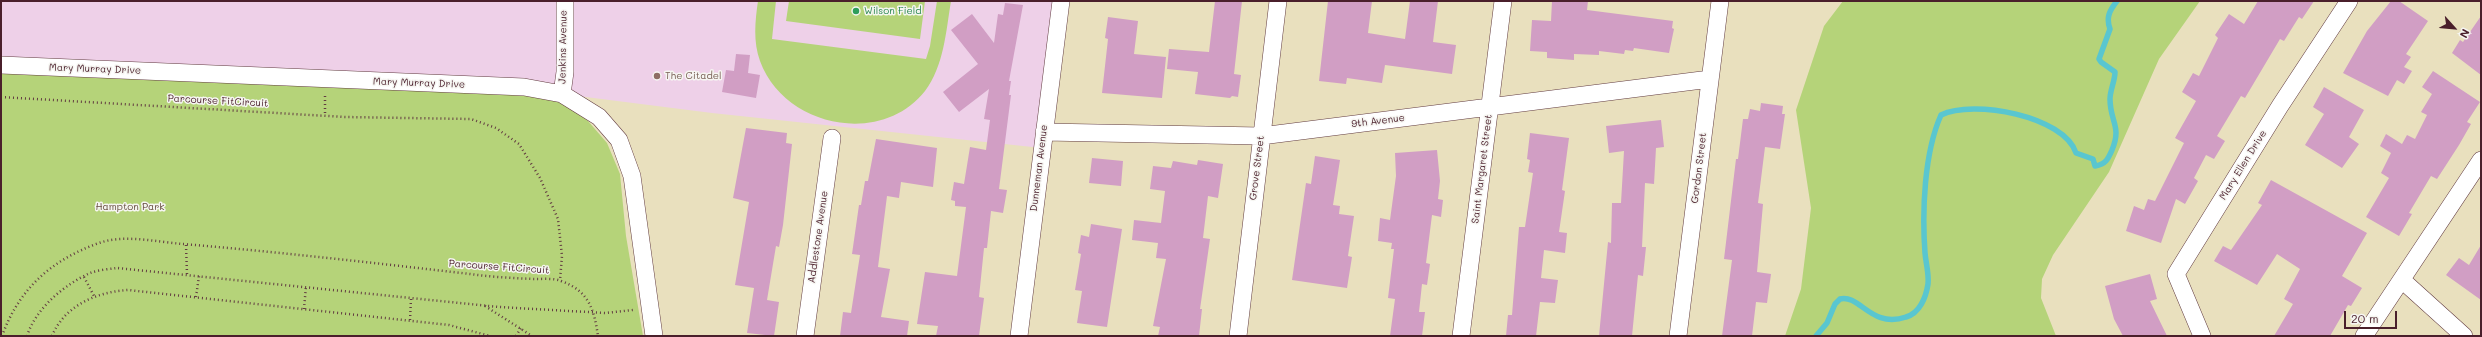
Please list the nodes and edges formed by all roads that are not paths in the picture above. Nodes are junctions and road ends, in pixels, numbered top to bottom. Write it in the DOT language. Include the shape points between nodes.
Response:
graph roads {
  1 [pos="565,1"];
  2 [pos="1061,1"];
  3 [pos="1278,1"];
  4 [pos="1503,1"];
  5 [pos="1720,1"];
  6 [pos="2349,1"];
  7 [pos="1,65"];
  8 [pos="1710,79"];
  9 [pos="562,94"];
  10 [pos="1490,106"];
  11 [pos="1044,132"];
  12 [pos="1261,136"];
  13 [pos="832,138"];
  14 [pos="2481,160"];
  15 [pos="2402,280"];
  16 [pos="654,336"];
  17 [pos="805,336"];
  18 [pos="1019,336"];
  19 [pos="1238,336"];
  20 [pos="1461,336"];
  21 [pos="1678,336"];
  22 [pos="2202,336"];
  23 [pos="2364,336"];
  24 [pos="2464,336"];
  1 -- 9 [label="street, Jenkins Avenue" via="565,72"];
  2 -- 11 [label="street, Dunneman Avenue"];
  3 -- 12 [label="street, Grove Street"];
  4 -- 10 [label="street, Saint Margaret Street"];
  5 -- 8 [label="street, Gordon Street"];
  6 -- 22 [label="street, Mary Ellen Drive" via="2280,106 2176,274"];
  7 -- 9 [label="street, Mary Murray Drive" via="524,87"];
  8 -- 10 [label="street, 9th Avenue"];
  8 -- 21 [label="street, Gordon Street"];
  9 -- 16 [label="street, Mary Murray Drive" via="599,117 619,140 632,176"];
  10 -- 12 [label="street, 9th Avenue"];
  10 -- 20 [label="street, Saint Margaret Street"];
  11 -- 12 [label="street, 9th Avenue"];
  11 -- 18 [label="street, Dunneman Avenue"];
  12 -- 19 [label="street, Grove Street"];
  13 -- 17 [label="street, Addlestone Avenue"];
  14 -- 15 [label="street"];
  15 -- 23 [label="street"];
  15 -- 24 [label="street"];
}
